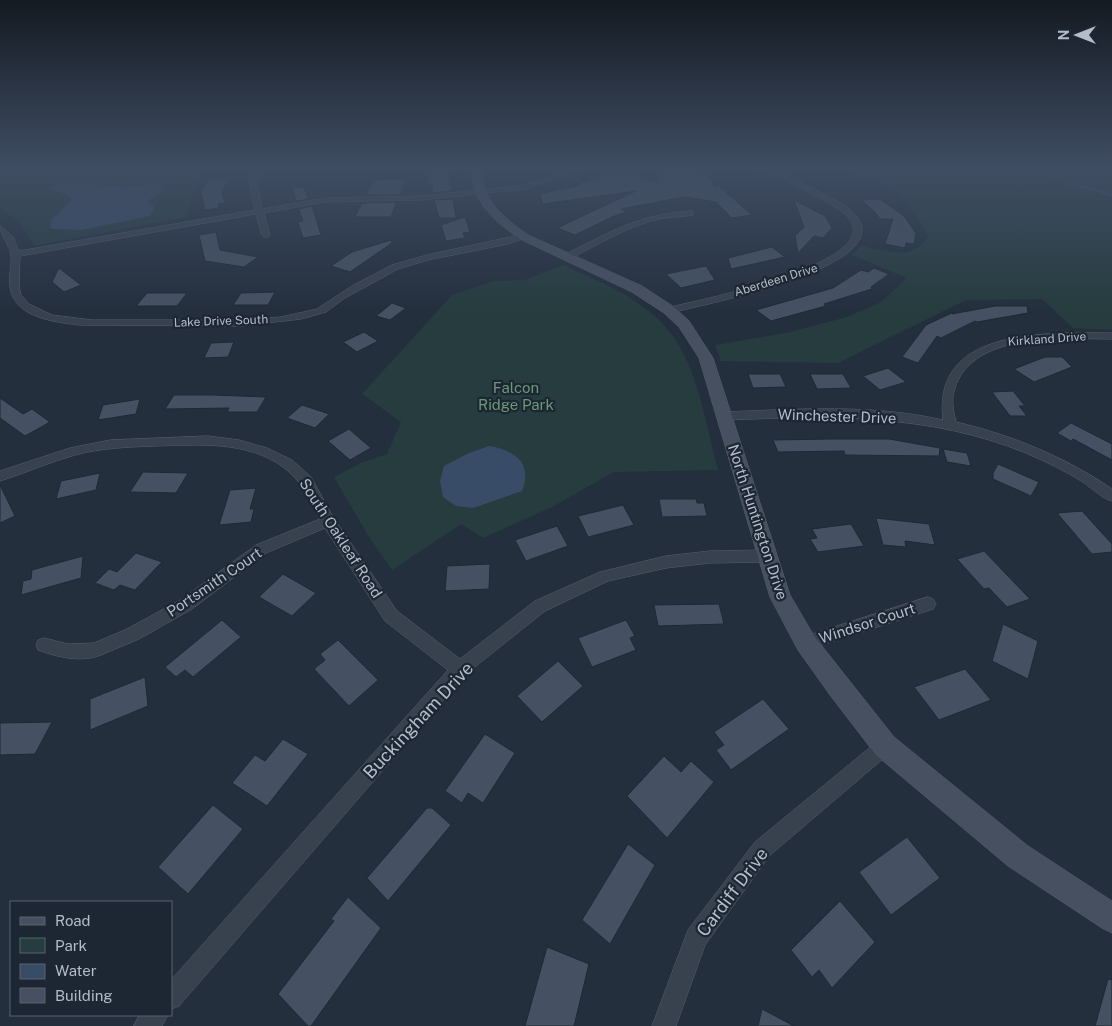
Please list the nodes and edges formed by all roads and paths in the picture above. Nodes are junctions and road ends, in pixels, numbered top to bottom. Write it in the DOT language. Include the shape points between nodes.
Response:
graph roads {
  1 [pos="247,214"];
  2 [pos="259,214"];
  3 [pos="496,214"];
  4 [pos="682,214"];
  5 [pos="849,214"];
  6 [pos="0,227"];
  7 [pos="266,235"];
  8 [pos="524,237"];
  9 [pos="16,254"];
  10 [pos="567,257"];
  11 [pos="5,284"];
  12 [pos="669,310"];
  13 [pos="1112,336"];
  14 [pos="725,416"];
  15 [pos="950,424"];
  16 [pos="0,476"];
  17 [pos="1112,496"];
  18 [pos="328,521"];
  19 [pos="766,556"];
  20 [pos="928,604"];
  21 [pos="806,643"];
  22 [pos="44,644"];
  23 [pos="460,669"];
  24 [pos="885,746"];
  25 [pos="1112,918"];
  26 [pos="172,997"];
  27 [pos="155,1016"];
  28 [pos="146,1026"];
  29 [pos="664,1026"];
  1 -- 9 [label="street"];
  2 -- 7 [label="street"];
  3 -- 8 [label="street, North Huntington Drive"];
  4 -- 10 [label="street" via="622,228"];
  5 -- 12 [label="street, Aberdeen Drive" via="858,232 842,255 810,271"];
  6 -- 9 [label="street" via="9,236"];
  8 -- 10 [label="street, North Huntington Drive"];
  8 -- 11 [label="street, Lake Drive South" via="494,246 421,259 381,274 321,310 250,323 110,323 54,318 22,304"];
  9 -- 11 [label="street, Lake Drive South"];
  10 -- 12 [label="street, North Huntington Drive" via="637,289"];
  12 -- 14 [label="street, North Huntington Drive" via="684,324 706,358"];
  13 -- 15 [label="street, Kirkland Drive" via="1022,339 1003,342 978,353 958,369 953,378 948,394"];
  14 -- 15 [label="street, Winchester Drive" via="879,415"];
  14 -- 19 [label="street, North Huntington Drive"];
  15 -- 17 [label="street, Winchester Drive" via="1035,452 1083,476"];
  16 -- 18 [label="street, South Oakleaf Road" via="74,451 110,444 208,440 239,444 287,463 306,480"];
  18 -- 22 [label="street, Portsmith Court" via="261,549 187,604 133,634 95,650 68,651"];
  18 -- 23 [label="street, South Oakleaf Road" via="392,616"];
  19 -- 21 [label="street, North Huntington Drive" via="780,597"];
  19 -- 23 [label="street, Buckingham Drive" via="666,562 604,576 540,606"];
  20 -- 21 [label="street, Windsor Court"];
  21 -- 24 [label="street, North Huntington Drive"];
  23 -- 26 [label="street, Buckingham Drive"];
  24 -- 25 [label="street, North Huntington Drive" via="1018,856"];
  24 -- 29 [label="street, Cardiff Drive" via="762,849 696,938"];
  27 -- 28 [label="street"];
}
